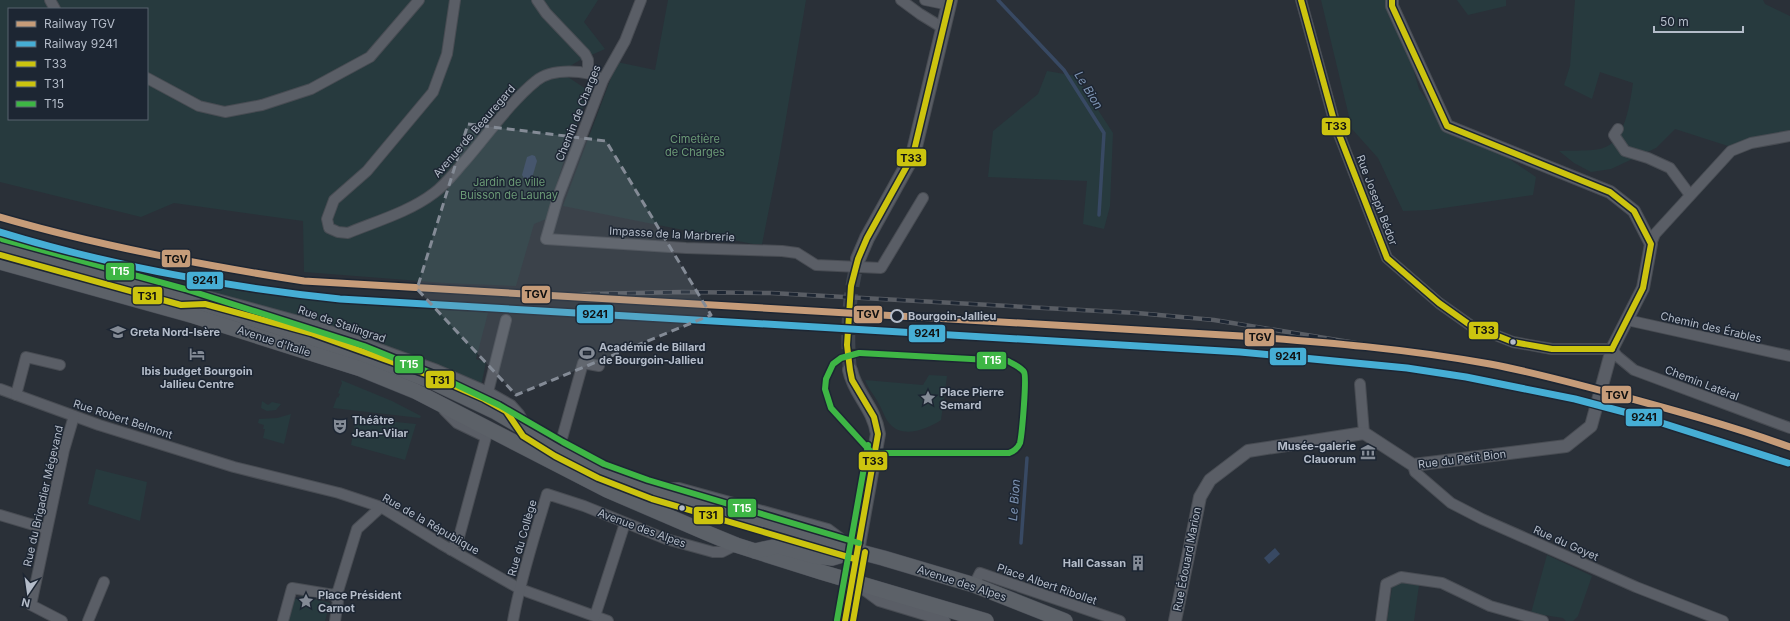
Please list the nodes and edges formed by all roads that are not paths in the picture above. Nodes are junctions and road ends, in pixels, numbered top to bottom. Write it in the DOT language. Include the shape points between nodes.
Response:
graph roads {
  1 [pos="420,0"];
  2 [pos="455,0"];
  3 [pos="537,0"];
  4 [pos="641,0"];
  5 [pos="901,0"];
  6 [pos="925,0"];
  7 [pos="1301,0"];
  8 [pos="1392,0"];
  9 [pos="949,3"];
  10 [pos="943,28"];
  11 [pos="588,73"];
  12 [pos="148,79"];
  13 [pos="603,80"];
  14 [pos="1618,129"];
  15 [pos="1790,136"];
  16 [pos="1690,195"];
  17 [pos="924,198"];
  18 [pos="546,239"];
  19 [pos="1651,244"];
  20 [pos="0,247"];
  21 [pos="858,259"];
  22 [pos="0,262"];
  23 [pos="183,298"];
  24 [pos="506,320"];
  25 [pos="1627,320"];
  26 [pos="1612,349"];
  27 [pos="1790,356"];
  28 [pos="60,365"];
  29 [pos="599,366"];
  30 [pos="850,370"];
  31 [pos="433,382"];
  32 [pos="1360,384"];
  33 [pos="2,390"];
  34 [pos="488,392"];
  35 [pos="16,395"];
  36 [pos="433,401"];
  37 [pos="74,416"];
  38 [pos="1790,428"];
  39 [pos="528,430"];
  40 [pos="1364,433"];
  41 [pos="559,450"];
  42 [pos="1413,465"];
  43 [pos="234,467"];
  44 [pos="547,494"];
  45 [pos="381,507"];
  46 [pos="0,515"];
  47 [pos="625,523"];
  48 [pos="47,529"];
  49 [pos="736,545"];
  50 [pos="451,550"];
  51 [pos="754,551"];
  52 [pos="857,551"];
  53 [pos="852,581"];
  54 [pos="104,582"];
  55 [pos="974,585"];
  56 [pos="520,589"];
  57 [pos="334,595"];
  58 [pos="595,616"];
  59 [pos="1708,618"];
  60 [pos="62,621"];
  61 [pos="88,621"];
  62 [pos="283,621"];
  63 [pos="335,621"];
  64 [pos="513,621"];
  65 [pos="608,621"];
  66 [pos="846,621"];
  67 [pos="944,621"];
  68 [pos="986,621"];
  69 [pos="1065,621"];
  70 [pos="1120,621"];
  71 [pos="1175,621"];
  72 [pos="1381,621"];
  73 [pos="1543,621"];
  74 [pos="1723,621"];
  1 -- 12 [label="street" via="370,57 311,89 262,105 225,112 199,106"];
  2 -- 11 [label="street, Avenue de Beauregard" via="447,54 433,92 367,171 334,200 327,219 329,228 348,233 411,208 434,193 449,179 537,79 554,73"];
  3 -- 11 [label="street" via="585,54 588,60"];
  4 -- 13 [label="street, Chemin de Charges" via="625,41"];
  5 -- 10 [label="street"];
  6 -- 9 [label="street"];
  7 -- 26 [label="street, Rue Joseph Bédor" via="1335,124 1387,258 1439,303 1470,325 1513,342 1552,349"];
  8 -- 19 [label="street" via="1392,6 1448,126 1610,192 1634,211"];
  9 -- 10 [label="main road"];
  10 -- 21 [label="main road" via="913,155"];
  11 -- 13 [label="street, Avenue de Beauregard"];
  13 -- 18 [label="street, Chemin de Charges" via="558,197"];
  14 -- 16 [label="street" via="1614,135 1625,151 1670,168"];
  15 -- 16 [label="street" via="1751,143 1731,151"];
  16 -- 19 [label="street" via="1655,234"];
  17 -- 18 [label="street, Impasse de la Marbrerie" via="881,268 816,265 797,253"];
  19 -- 25 [label="street, Rue du Petit Bion" via="1644,288"];
  20 -- 23 [label="main road, Avenue d'Italie"];
  22 -- 36 [label="main road, Avenue d'Italie" via="190,315 347,364"];
  23 -- 31 [label="main road, Avenue d'Italie" via="362,354"];
  23 -- 34 [label="street, Rue de Stalingrad" via="206,296 313,325 437,370"];
  24 -- 34 [label="street"];
  25 -- 26 [label="street, Rue du Petit Bion"];
  25 -- 27 [label="street, Chemin des Érables"];
  26 -- 38 [label="street, Chemin Latéral" via="1634,370"];
  26 -- 42 [label="street, Rue du Petit Bion" via="1591,426 1566,446"];
  28 -- 35 [label="street" via="26,357"];
  29 -- 41 [label="street" via="583,363"];
  30 -- 52 [label="main road" via="852,380 874,417 878,434"];
  31 -- 39 [label="main road, Avenue des Alpes"];
  32 -- 40 [label="street"];
  33 -- 35 [label="street, Rue Robert Belmont"];
  34 -- 39 [label="street, Rue de Stalingrad" via="511,406"];
  35 -- 37 [label="street, Rue Robert Belmont"];
  36 -- 49 [label="main road, Avenue des Alpes" via="607,490"];
  36 -- 50 [label="street" via="457,423 486,437 459,537"];
  37 -- 43 [label="street, Rue Robert Belmont"];
  37 -- 48 [label="street, Rue du Brigadier Mégevand"];
  39 -- 41 [label="main road, Avenue des Alpes"];
  40 -- 42 [label="street, Rue du Petit Bion"];
  40 -- 71 [label="street, Rue Édouard Marion" via="1248,451 1210,480 1200,497"];
  41 -- 52 [label="main road, Avenue des Alpes" via="601,471 654,491"];
  42 -- 59 [label="street, Rue du Goyet" via="1415,472 1451,503"];
  43 -- 45 [label="street, Rue de la République" via="340,493"];
  44 -- 47 [label="street, Avenue des Alpes"];
  44 -- 56 [label="street, Rue du Collège"];
  45 -- 50 [label="street, Rue de la République"];
  45 -- 57 [label="street" via="357,529 338,590"];
  46 -- 48 [label="street"];
  47 -- 49 [label="street, Avenue des Alpes" via="666,539 713,552 722,552"];
  47 -- 58 [label="street"];
  48 -- 60 [label="street, Rue du Brigadier Mégevand" via="30,605"];
  49 -- 51 [label="main road, Avenue des Alpes"];
  50 -- 56 [label="street, Rue de la République"];
  51 -- 52 [label="main road" via="778,546 832,558"];
  51 -- 53 [label="main road, Avenue des Alpes"];
  52 -- 53 [label="main road"];
  52 -- 55 [label="main road, Avenue des Alpes"];
  53 -- 66 [label="main road"];
  53 -- 67 [label="street, Avenue des Alpes" via="879,601"];
  53 -- 68 [label="main road, Avenue des Alpes"];
  54 -- 61 [label="street"];
  55 -- 69 [label="main road, Avenue des Alpes"];
  55 -- 70 [label="street, Place Albert Ribollet" via="980,573"];
  56 -- 58 [label="street, Rue de la République"];
  56 -- 64 [label="street, Rue du Collège"];
  57 -- 62 [label="street" via="292,588"];
  57 -- 63 [label="street" via="338,601"];
  58 -- 65 [label="street, Rue de la République"];
  59 -- 74 [label="street, Rue du Goyet"];
  72 -- 73 [label="street" via="1386,584 1401,577 1442,583 1490,606"];
}
